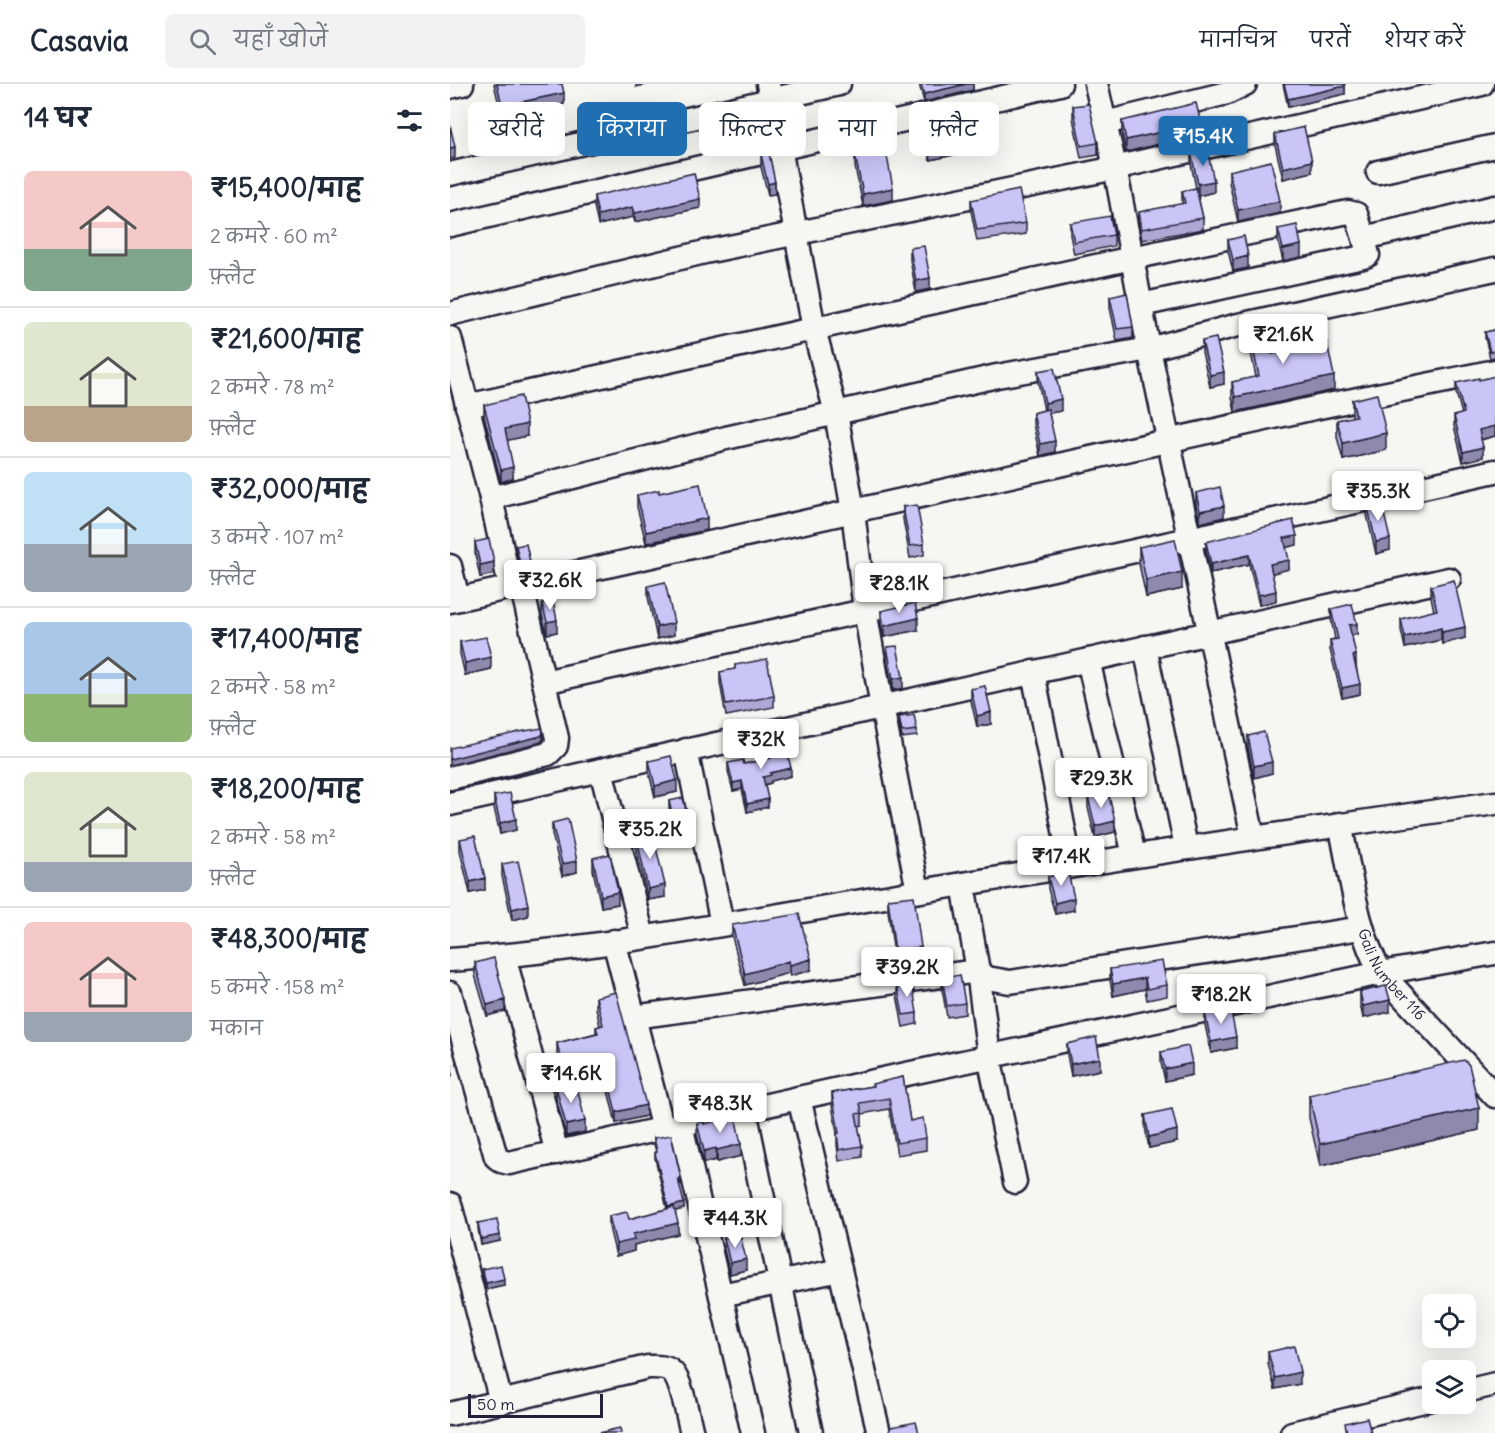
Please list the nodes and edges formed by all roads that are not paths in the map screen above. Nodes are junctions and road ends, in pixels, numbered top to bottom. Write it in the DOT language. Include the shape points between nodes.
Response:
graph roads {
  1 [pos="462,84"];
  2 [pos="839,84"];
  3 [pos="1060,84"];
  4 [pos="1096,84"];
  5 [pos="1245,84"];
  6 [pos="1482,84"];
  7 [pos="450,87"];
  8 [pos="770,92"];
  9 [pos="1105,123"];
  10 [pos="806,142"];
  11 [pos="1495,146"];
  12 [pos="747,156"];
  13 [pos="782,156"];
  14 [pos="1115,167"];
  15 [pos="1378,172"];
  16 [pos="450,174"];
  17 [pos="1495,207"];
  18 [pos="450,225"];
  19 [pos="795,234"];
  20 [pos="1364,238"];
  21 [pos="1132,258"];
  22 [pos="1495,269"];
  23 [pos="1141,305"];
  24 [pos="450,314"];
  25 [pos="814,329"];
  26 [pos="450,339"];
  27 [pos="1149,349"];
  28 [pos="1495,371"];
  29 [pos="460,393"];
  30 [pos="836,413"];
  31 [pos="1170,441"];
  32 [pos="1495,471"];
  33 [pos="491,498"];
  34 [pos="853,511"];
  35 [pos="1190,538"];
  36 [pos="450,566"];
  37 [pos="1449,579"];
  38 [pos="516,585"];
  39 [pos="454,600"];
  40 [pos="865,610"];
  41 [pos="1210,632"];
  42 [pos="1145,647"];
  43 [pos="1088,660"];
  44 [pos="1033,672"];
  45 [pos="544,682"];
  46 [pos="882,707"];
  47 [pos="686,750"];
  48 [pos="601,770"];
  49 [pos="450,778"];
  50 [pos="1495,803"];
  51 [pos="450,804"];
  52 [pos="1340,824"];
  53 [pos="1253,837"];
  54 [pos="1186,848"];
  55 [pos="1134,855"];
  56 [pos="1071,866"];
  57 [pos="963,884"];
  58 [pos="918,891"];
  59 [pos="722,924"];
  60 [pos="1362,928"];
  61 [pos="643,937"];
  62 [pos="614,942"];
  63 [pos="1495,953"];
  64 [pos="504,956"];
  65 [pos="450,960"];
  66 [pos="978,971"];
  67 [pos="1381,973"];
  68 [pos="450,993"];
  69 [pos="633,1017"];
  70 [pos="989,1056"];
  71 [pos="1495,1096"];
  72 [pos="799,1098"];
  73 [pos="745,1110"];
  74 [pos="672,1127"];
  75 [pos="557,1153"];
  76 [pos="1015,1182"];
  77 [pos="450,1204"];
  78 [pos="840,1270"];
  79 [pos="780,1283"];
  80 [pos="721,1295"];
  81 [pos="1495,1384"];
  82 [pos="1476,1389"];
  83 [pos="501,1402"];
  84 [pos="1422,1403"];
  85 [pos="450,1414"];
  86 [pos="1375,1423"];
  87 [pos="1321,1430"];
  88 [pos="692,1433"];
  89 [pos="753,1433"];
  90 [pos="811,1433"];
  91 [pos="879,1433"];
  92 [pos="1292,1433"];
  1 -- 7 [label="street"];
  2 -- 8 [label="street"];
  3 -- 10 [label="street"];
  4 -- 9 [label="street"];
  5 -- 9 [label="street" via="1227,93"];
  6 -- 14 [label="street"];
  8 -- 16 [label="street"];
  9 -- 14 [label="street"];
  11 -- 15 [label="street"];
  12 -- 18 [label="street"];
  13 -- 19 [label="street"];
  14 -- 19 [label="street"];
  14 -- 21 [label="street"];
  17 -- 20 [label="street"];
  19 -- 24 [label="street"];
  19 -- 25 [label="street"];
  20 -- 21 [label="street" via="1356,214 1348,212"];
  20 -- 23 [label="street" via="1368,255 1363,258"];
  21 -- 23 [label="street"];
  21 -- 25 [label="street"];
  22 -- 27 [label="street" via="1234,326"];
  23 -- 27 [label="street"];
  25 -- 29 [label="street"];
  25 -- 30 [label="street"];
  26 -- 29 [label="street"];
  27 -- 30 [label="street" via="997,376"];
  27 -- 31 [label="street"];
  28 -- 31 [label="street"];
  29 -- 33 [label="street"];
  30 -- 33 [label="street"];
  30 -- 34 [label="street"];
  31 -- 34 [label="street"];
  31 -- 35 [label="street"];
  32 -- 35 [label="street"];
  33 -- 38 [label="street"];
  34 -- 38 [label="street"];
  34 -- 40 [label="street"];
  35 -- 40 [label="street"];
  35 -- 41 [label="street"];
  36 -- 39 [label="street"];
  37 -- 41 [label="street"];
  38 -- 39 [label="street"];
  38 -- 45 [label="street"];
  40 -- 45 [label="street"];
  40 -- 46 [label="street"];
  41 -- 42 [label="street"];
  41 -- 53 [label="street"];
  42 -- 43 [label="street"];
  42 -- 54 [label="street"];
  43 -- 44 [label="street"];
  43 -- 55 [label="street"];
  44 -- 46 [label="street"];
  44 -- 56 [label="street"];
  45 -- 49 [label="street" via="557,738 553,751"];
  46 -- 47 [label="street"];
  46 -- 58 [label="street"];
  47 -- 48 [label="street"];
  47 -- 59 [label="street"];
  48 -- 51 [label="street"];
  48 -- 61 [label="street"];
  50 -- 52 [label="street"];
  52 -- 53 [label="street"];
  52 -- 60 [label="street, Gali Number 116"];
  53 -- 54 [label="street"];
  54 -- 55 [label="street"];
  55 -- 56 [label="street"];
  56 -- 57 [label="street"];
  57 -- 58 [label="street"];
  57 -- 66 [label="street"];
  58 -- 59 [label="street"];
  59 -- 61 [label="street"];
  60 -- 66 [label="street" via="1010,982 987,978"];
  60 -- 67 [label="street, Gali Number 116"];
  61 -- 62 [label="street"];
  62 -- 64 [label="street"];
  62 -- 69 [label="street"];
  63 -- 67 [label="street"];
  64 -- 65 [label="street"];
  64 -- 75 [label="street"];
  66 -- 69 [label="street"];
  66 -- 70 [label="street"];
  67 -- 70 [label="street"];
  67 -- 71 [label="street, Gali Number 116"];
  68 -- 75 [label="street" via="496,1157 508,1163"];
  69 -- 74 [label="street"];
  70 -- 72 [label="street"];
  70 -- 76 [label="street"];
  72 -- 73 [label="street"];
  72 -- 78 [label="street"];
  73 -- 74 [label="street"];
  73 -- 79 [label="street"];
  74 -- 75 [label="street"];
  74 -- 80 [label="street"];
  77 -- 83 [label="street"];
  78 -- 79 [label="street"];
  78 -- 91 [label="street"];
  79 -- 80 [label="street"];
  79 -- 90 [label="street"];
  80 -- 89 [label="street"];
  81 -- 82 [label="street"];
  83 -- 85 [label="street"];
  83 -- 88 [label="street" via="648,1367 663,1367 678,1382"];
  84 -- 86 [label="street"];
  86 -- 87 [label="street"];
  87 -- 92 [label="street"];
}
